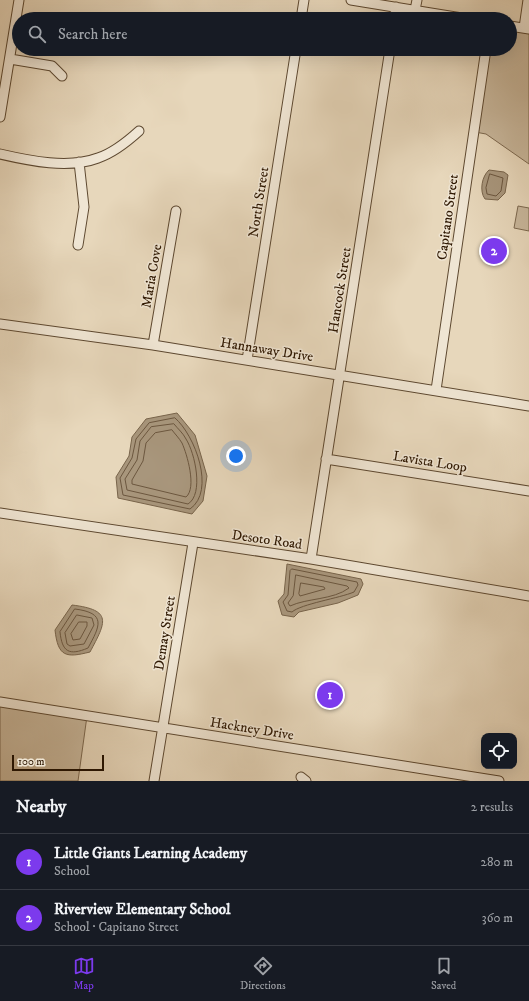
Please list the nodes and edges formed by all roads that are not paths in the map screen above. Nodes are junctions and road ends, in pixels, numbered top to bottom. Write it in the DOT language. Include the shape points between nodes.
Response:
graph roads {
  1 [pos="19,0"];
  2 [pos="304,0"];
  3 [pos="351,0"];
  4 [pos="417,0"];
  5 [pos="528,0"];
  6 [pos="396,7"];
  7 [pos="415,10"];
  8 [pos="17,12"];
  9 [pos="302,12"];
  10 [pos="395,12"];
  11 [pos="427,12"];
  12 [pos="517,27"];
  13 [pos="527,29"];
  14 [pos="12,46"];
  15 [pos="295,56"];
  16 [pos="389,56"];
  17 [pos="485,56"];
  18 [pos="10,59"];
  19 [pos="62,76"];
  20 [pos="0,117"];
  21 [pos="139,130"];
  22 [pos="0,154"];
  23 [pos="79,162"];
  24 [pos="176,210"];
  25 [pos="78,245"];
  26 [pos="0,324"];
  27 [pos="153,345"];
  28 [pos="247,360"];
  29 [pos="340,375"];
  30 [pos="436,390"];
  31 [pos="529,406"];
  32 [pos="326,459"];
  33 [pos="529,491"];
  34 [pos="0,513"];
  35 [pos="193,543"];
  36 [pos="311,559"];
  37 [pos="529,596"];
  38 [pos="0,702"];
  39 [pos="163,728"];
  40 [pos="154,781"];
  41 [pos="499,781"];
  1 -- 8 [label="street"];
  2 -- 9 [label="street"];
  3 -- 6 [label="street"];
  4 -- 7 [label="street"];
  5 -- 13 [label="street"];
  6 -- 7 [label="street"];
  6 -- 10 [label="street"];
  7 -- 11 [label="street"];
  12 -- 13 [label="street"];
  14 -- 18 [label="street"];
  15 -- 28 [label="street, North Street"];
  16 -- 29 [label="street, Hancock Street"];
  17 -- 30 [label="street, Capitano Street"];
  18 -- 19 [label="street" via="52,66"];
  18 -- 20 [label="street"];
  21 -- 23 [label="street" via="127,142 99,158"];
  22 -- 23 [label="street" via="54,162"];
  23 -- 25 [label="street" via="84,207"];
  24 -- 27 [label="street, Maria Cove"];
  26 -- 27 [label="street, Hannaway Drive"];
  27 -- 28 [label="street, Hannaway Drive"];
  28 -- 29 [label="street, Hannaway Drive"];
  29 -- 30 [label="street, Hannaway Drive"];
  29 -- 32 [label="street, Hancock Street"];
  30 -- 31 [label="street, Hannaway Drive"];
  32 -- 33 [label="street, Lavista Loop"];
  32 -- 36 [label="street, Hancock Street"];
  34 -- 35 [label="street, Desoto Road"];
  35 -- 36 [label="street, Desoto Road"];
  35 -- 39 [label="street, Demay Street"];
  36 -- 37 [label="street, Desoto Road"];
  38 -- 39 [label="street, Hackney Drive"];
  39 -- 40 [label="street, Demay Street"];
  39 -- 41 [label="street, Hackney Drive"];
}
